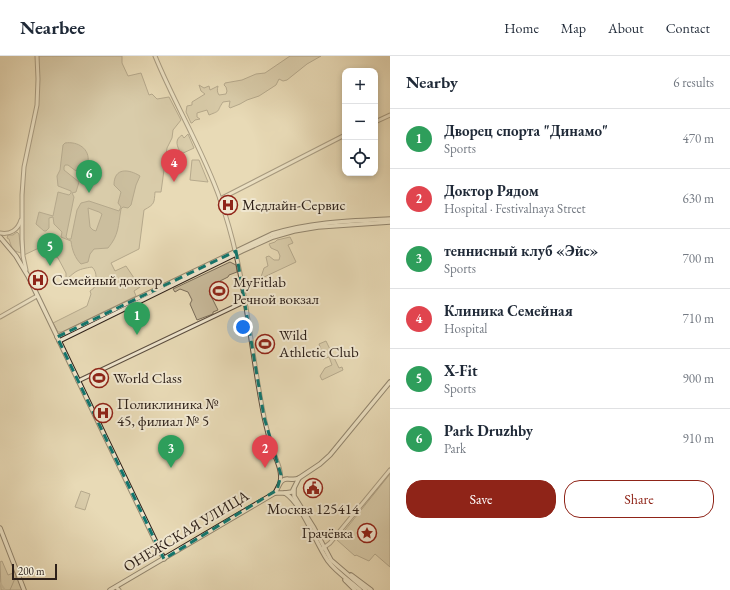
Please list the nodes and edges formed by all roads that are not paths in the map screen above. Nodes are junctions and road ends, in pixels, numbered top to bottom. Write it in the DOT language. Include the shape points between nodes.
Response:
graph roads {
  1 [pos="37,56"];
  2 [pos="155,56"];
  3 [pos="390,116"];
  4 [pos="378,121"];
  5 [pos="342,137"];
  6 [pos="220,199"];
  7 [pos="22,219"];
  8 [pos="390,219"];
  9 [pos="390,222"];
  10 [pos="330,224"];
  11 [pos="13,232"];
  12 [pos="0,233"];
  13 [pos="9,233"];
  14 [pos="0,237"];
  15 [pos="22,239"];
  16 [pos="5,242"];
  17 [pos="236,252"];
  18 [pos="22,253"];
  19 [pos="16,256"];
  20 [pos="28,276"];
  21 [pos="38,296"];
  22 [pos="246,301"];
  23 [pos="0,317"];
  24 [pos="58,339"];
  25 [pos="78,381"];
  26 [pos="390,382"];
  27 [pos="390,470"];
  28 [pos="280,472"];
  29 [pos="299,478"];
  30 [pos="289,479"];
  31 [pos="280,483"];
  32 [pos="294,488"];
  33 [pos="275,493"];
  34 [pos="284,493"];
  35 [pos="0,528"];
  36 [pos="323,548"];
  37 [pos="164,558"];
  38 [pos="353,582"];
  39 [pos="118,588"];
  40 [pos="24,590"];
  41 [pos="110,590"];
  42 [pos="355,590"];
  43 [pos="360,590"];
  44 [pos="366,590"];
  45 [pos="370,590"];
  1 -- 7 [label="street" via="36,105 24,166"];
  2 -- 6 [label="street" via="208,167"];
  3 -- 4 [label="street"];
  5 -- 6 [label="street"];
  6 -- 17 [label="street"];
  7 -- 11 [label="street"];
  7 -- 15 [label="street"];
  8 -- 10 [label="main road"];
  9 -- 10 [label="main road"];
  10 -- 17 [label="main road" via="284,234"];
  11 -- 13 [label="street"];
  11 -- 15 [label="street" via="20,232"];
  12 -- 13 [label="street"];
  13 -- 16 [label="street" via="5,237"];
  14 -- 16 [label="main road"];
  15 -- 18 [label="street"];
  16 -- 19 [label="main road"];
  17 -- 22 [label="street"];
  17 -- 24 [label="main road"];
  18 -- 19 [label="street" via="21,256"];
  18 -- 20 [label="street"];
  19 -- 20 [label="main road"];
  20 -- 21 [label="main road"];
  21 -- 23 [label="street"];
  21 -- 24 [label="main road"];
  22 -- 25 [label="street"];
  22 -- 28 [label="street" via="264,417"];
  24 -- 25 [label="main road"];
  25 -- 37 [label="main road"];
  26 -- 29 [label="main road" via="330,455"];
  27 -- 36 [label="street" via="330,543"];
  28 -- 30 [label="street"];
  28 -- 31 [label="street"];
  29 -- 30 [label="main road"];
  29 -- 32 [label="main road"];
  30 -- 31 [label="main road" via="284,479"];
  30 -- 32 [label="main road" via="294,483"];
  31 -- 33 [label="main road"];
  31 -- 34 [label="main road" via="280,490"];
  32 -- 34 [label="main road" via="290,493"];
  32 -- 36 [label="main road" via="294,496"];
  33 -- 34 [label="main road"];
  33 -- 37 [label="main road, ОНЕЖСКАЯ УЛИЦА"];
  34 -- 36 [label="main road" via="292,499"];
  35 -- 40 [label="main road"];
  36 -- 38 [label="main road"];
  36 -- 38 [label="main road" via="328,561"];
  37 -- 39 [label="main road, ОНЕЖСКАЯ УЛИЦА"];
  38 -- 42 [label="main road"];
  38 -- 43 [label="main road"];
  38 -- 44 [label="main road"];
  38 -- 45 [label="main road"];
  39 -- 41 [label="main road, ОНЕЖСКАЯ УЛИЦА"];
}
